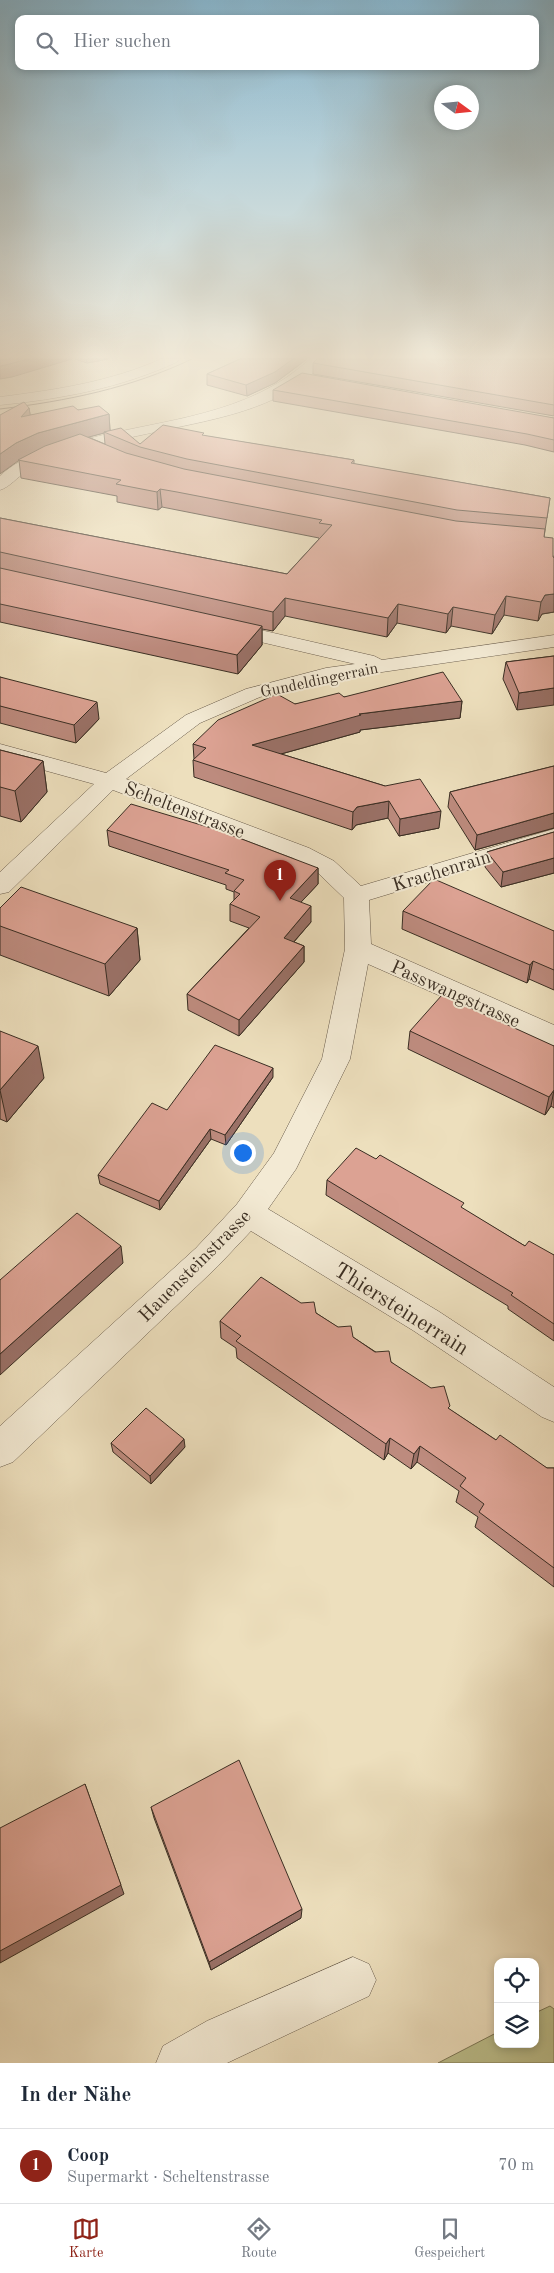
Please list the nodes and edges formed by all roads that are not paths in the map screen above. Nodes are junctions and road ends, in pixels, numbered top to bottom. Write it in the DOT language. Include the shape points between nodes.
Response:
graph roads {
  1 [pos="46,455"];
  2 [pos="0,485"];
  3 [pos="203,624"];
  4 [pos="554,641"];
  5 [pos="387,665"];
  6 [pos="0,751"];
  7 [pos="110,781"];
  8 [pos="554,836"];
  9 [pos="0,886"];
  10 [pos="356,896"];
  11 [pos="358,949"];
  12 [pos="554,1036"];
  13 [pos="248,1213"];
  14 [pos="554,1406"];
  15 [pos="0,1450"];
  16 [pos="353,1980"];
  17 [pos="180,2063"];
  1 -- 2 [label="street"];
  3 -- 5 [label="street"];
  4 -- 5 [label="street, Gundeldingerrain"];
  5 -- 7 [label="street, Gundeldingerrain" via="326,674 253,693 193,719"];
  6 -- 7 [label="street, Scheltenstrasse"];
  7 -- 9 [label="street, Gundeldingerrain"];
  7 -- 10 [label="street, Scheltenstrasse" via="301,853 325,866"];
  8 -- 10 [label="street, Krachenrain"];
  10 -- 11 [label="street, Hauensteinstrasse"];
  11 -- 12 [label="street, Passwangstrasse"];
  11 -- 13 [label="street, Hauensteinstrasse" via="336,1059 285,1161"];
  13 -- 14 [label="street, Thiersteinerrain" via="426,1321"];
  13 -- 15 [label="street, Hauensteinstrasse" via="208,1257"];
  16 -- 17 [label="street" via="224,2038"];
}
